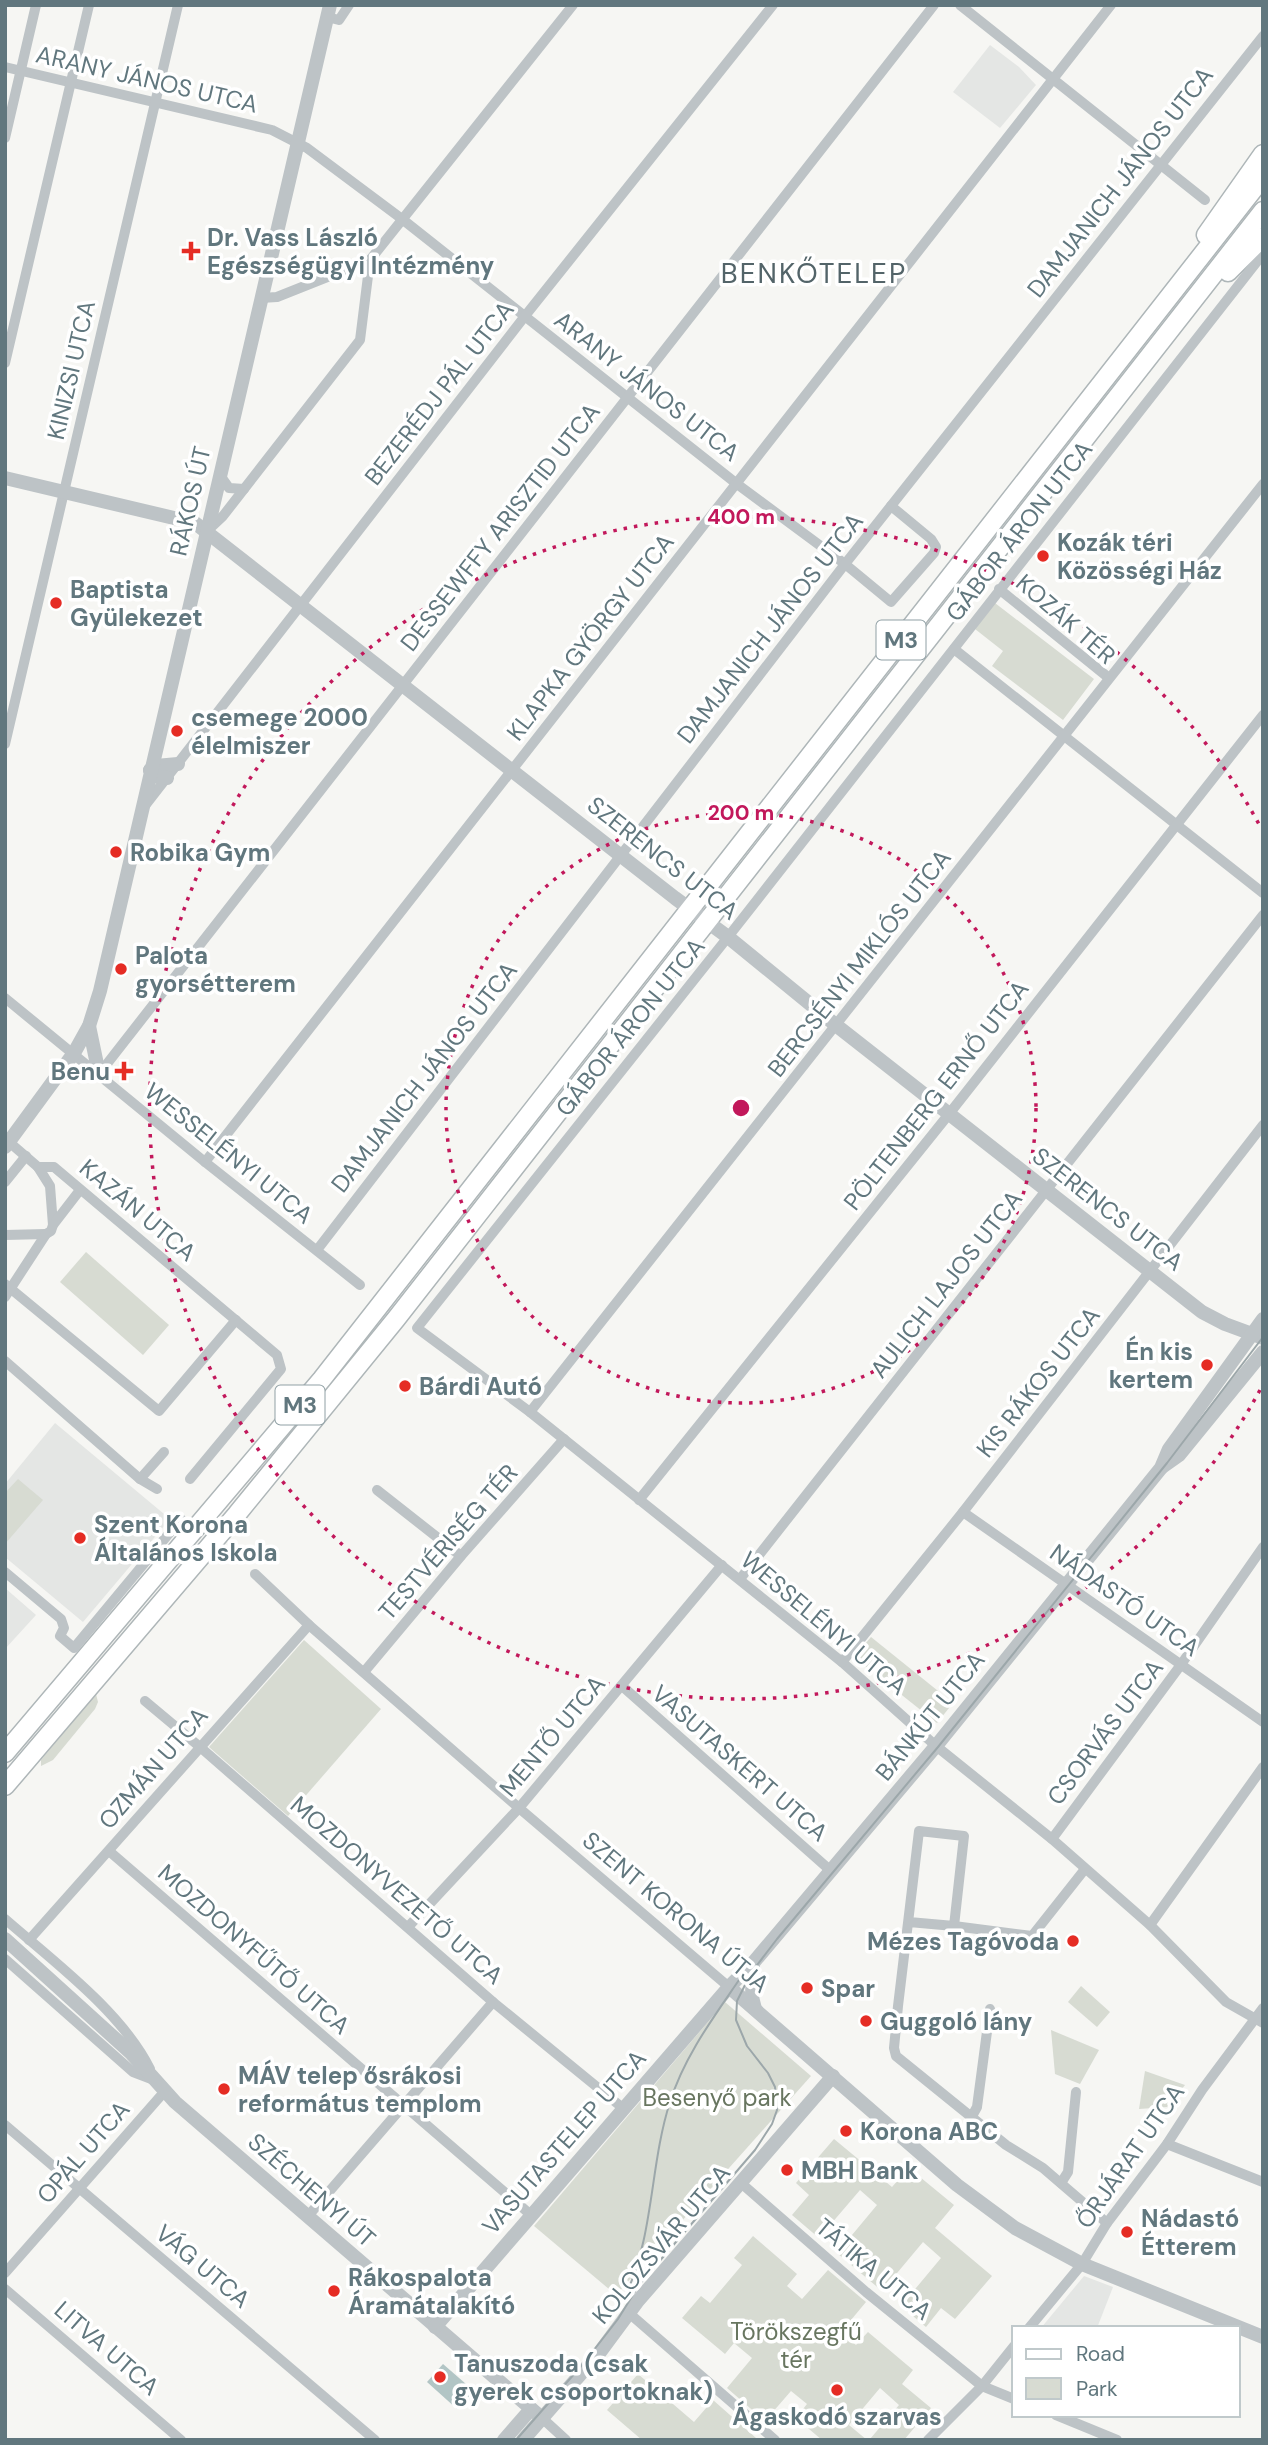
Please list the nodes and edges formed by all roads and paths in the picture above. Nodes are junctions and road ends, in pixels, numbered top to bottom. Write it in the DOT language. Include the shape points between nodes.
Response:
graph roads {
  1 [pos="36,5"];
  2 [pos="89,5"];
  3 [pos="177,5"];
  4 [pos="349,5"];
  5 [pos="573,5"];
  6 [pos="773,5"];
  7 [pos="934,5"];
  8 [pos="960,5"];
  9 [pos="1111,5"];
  10 [pos="329,11"];
  11 [pos="1263,36"];
  12 [pos="5,67"];
  13 [pos="21,71"];
  14 [pos="1053,79"];
  15 [pos="71,82"];
  16 [pos="154,102"];
  17 [pos="5,138"];
  18 [pos="297,141"];
  19 [pos="1263,154"];
  20 [pos="1160,165"];
  21 [pos="1263,177"];
  22 [pos="1205,200"];
  23 [pos="1263,211"];
  24 [pos="402,219"];
  25 [pos="1263,237"];
  26 [pos="1263,254"];
  27 [pos="370,260"];
  28 [pos="261,298"];
  29 [pos="1156,315"];
  30 [pos="525,316"];
  31 [pos="1171,329"];
  32 [pos="5,363"];
  33 [pos="627,397"];
  34 [pos="219,474"];
  35 [pos="5,478"];
  36 [pos="737,484"];
  37 [pos="1263,484"];
  38 [pos="244,489"];
  39 [pos="65,492"];
  40 [pos="891,506"];
  41 [pos="207,531"];
  42 [pos="845,564"];
  43 [pos="999,589"];
  44 [pos="299,606"];
  45 [pos="954,649"];
  46 [pos="1109,678"];
  47 [pos="404,684"];
  48 [pos="1263,715"];
  49 [pos="1064,737"];
  50 [pos="5,744"];
  51 [pos="155,749"];
  52 [pos="176,764"];
  53 [pos="150,770"];
  54 [pos="513,770"];
  55 [pos="167,778"];
  56 [pos="142,809"];
  57 [pos="1176,825"];
  58 [pos="621,855"];
  59 [pos="1263,893"];
  60 [pos="690,908"];
  61 [pos="1263,915"];
  62 [pos="708,921"];
  63 [pos="728,937"];
  64 [pos="5,998"];
  65 [pos="89,1026"];
  66 [pos="837,1026"];
  67 [pos="74,1053"];
  68 [pos="99,1074"];
  69 [pos="949,1114"];
  70 [pos="1263,1125"];
  71 [pos="7,1145"];
  72 [pos="26,1156"];
  73 [pos="205,1162"];
  74 [pos="38,1167"];
  75 [pos="5,1182"];
  76 [pos="80,1190"];
  77 [pos="1047,1190"];
  78 [pos="49,1229"];
  79 [pos="5,1235"];
  80 [pos="317,1250"];
  81 [pos="1150,1270"];
  82 [pos="360,1284"];
  83 [pos="7,1291"];
  84 [pos="1263,1319"];
  85 [pos="236,1320"];
  86 [pos="417,1328"];
  87 [pos="1258,1336"];
  88 [pos="1263,1352"];
  89 [pos="5,1361"];
  90 [pos="530,1412"];
  91 [pos="564,1439"];
  92 [pos="164,1452"];
  93 [pos="1161,1468"];
  94 [pos="140,1479"];
  95 [pos="190,1479"];
  96 [pos="153,1490"];
  97 [pos="377,1490"];
  98 [pos="639,1500"];
  99 [pos="963,1512"];
  100 [pos="181,1520"];
  101 [pos="1263,1547"];
  102 [pos="461,1556"];
  103 [pos="722,1565"];
  104 [pos="5,1572"];
  105 [pos="255,1574"];
  106 [pos="740,1579"];
  107 [pos="1066,1583"];
  108 [pos="309,1625"];
  109 [pos="842,1662"];
  110 [pos="1180,1665"];
  111 [pos="364,1672"];
  112 [pos="622,1686"];
  113 [pos="145,1701"];
  114 [pos="1263,1722"];
  115 [pos="936,1746"];
  116 [pos="200,1747"];
  117 [pos="5,1753"];
  118 [pos="1263,1767"];
  119 [pos="5,1786"];
  120 [pos="519,1808"];
  121 [pos="1052,1839"];
  122 [pos="109,1851"];
  123 [pos="1085,1869"];
  124 [pos="831,1871"];
  125 [pos="5,1919"];
  126 [pos="909,1922"];
  127 [pos="1150,1925"];
  128 [pos="408,1927"];
  129 [pos="954,1927"];
  130 [pos="5,1939"];
  131 [pos="29,1940"];
  132 [pos="5,1959"];
  133 [pos="753,1963"];
  134 [pos="729,1987"];
  135 [pos="493,2002"];
  136 [pos="1263,2008"];
  137 [pos="755,2009"];
  138 [pos="990,2009"];
  139 [pos="1259,2021"];
  140 [pos="833,2076"];
  141 [pos="160,2086"];
  142 [pos="1076,2092"];
  143 [pos="404,2106"];
  144 [pos="624,2109"];
  145 [pos="971,2118"];
  146 [pos="5,2125"];
  147 [pos="1167,2144"];
  148 [pos="1263,2182"];
  149 [pos="741,2183"];
  150 [pos="1061,2183"];
  151 [pos="79,2188"];
  152 [pos="531,2215"];
  153 [pos="308,2216"];
  154 [pos="1107,2224"];
  155 [pos="1082,2264"];
  156 [pos="5,2273"];
  157 [pos="5,2289"];
  158 [pos="630,2314"];
  159 [pos="1032,2326"];
  160 [pos="1236,2326"];
  161 [pos="435,2327"];
  162 [pos="1240,2328"];
  163 [pos="1263,2337"];
  164 [pos="1012,2348"];
  165 [pos="982,2386"];
  166 [pos="1012,2398"];
  167 [pos="537,2413"];
  168 [pos="1061,2417"];
  169 [pos="181,2440"];
  170 [pos="375,2440"];
  171 [pos="504,2440"];
  172 [pos="523,2440"];
  173 [pos="566,2440"];
  174 [pos="775,2440"];
  175 [pos="928,2440"];
  176 [pos="1117,2440"];
  1 -- 13 [label="street"];
  2 -- 15 [label="street"];
  3 -- 16 [label="street, KINIZSI UTCA"];
  4 -- 10 [label="street" via="339,20"];
  5 -- 24 [label="street"];
  6 -- 30 [label="street, BEZERÉDJ PÁL UTCA"];
  7 -- 33 [label="street, DESSEWFFY ARISZTID UTCA"];
  8 -- 14 [label="street"];
  9 -- 14 [label="street, KLAPKA GYÖRGY UTCA"];
  10 -- 18 [label="street, RÁKOS ÚT"];
  11 -- 20 [label="street, DAMJANICH JÁNOS UTCA"];
  12 -- 13 [label="street, ARANY JÁNOS UTCA"];
  13 -- 15 [label="street, ARANY JÁNOS UTCA"];
  13 -- 17 [label="street"];
  14 -- 20 [label="street"];
  14 -- 36 [label="street, KLAPKA GYÖRGY UTCA"];
  15 -- 16 [label="street, ARANY JÁNOS UTCA"];
  15 -- 32 [label="street"];
  16 -- 18 [label="street, ARANY JÁNOS UTCA" via="272,130"];
  16 -- 39 [label="street, KINIZSI UTCA"];
  18 -- 24 [label="street, ARANY JÁNOS UTCA"];
  18 -- 28 [label="street, RÁKOS ÚT"];
  19 -- 29 [label="main road" via="1220,212"];
  20 -- 22 [label="street"];
  20 -- 40 [label="street, DAMJANICH JÁNOS UTCA"];
  21 -- 29 [label="main road, M3"];
  23 -- 31 [label="main road, M3"];
  24 -- 27 [label="street"];
  24 -- 30 [label="street, ARANY JÁNOS UTCA"];
  25 -- 31 [label="main road"];
  26 -- 43 [label="street, GÁBOR ÁRON UTCA"];
  27 -- 28 [label="street" via="277,297"];
  27 -- 38 [label="street" via="360,340"];
  28 -- 34 [label="street, RÁKOS ÚT"];
  29 -- 60 [label="main road, M3"];
  30 -- 33 [label="street, ARANY JÁNOS UTCA"];
  30 -- 44 [label="street, BEZERÉDJ PÁL UTCA"];
  31 -- 62 [label="main road, M3"];
  33 -- 36 [label="street, ARANY JÁNOS UTCA"];
  33 -- 47 [label="street, DESSEWFFY ARISZTID UTCA"];
  34 -- 38 [label="street" via="229,488"];
  34 -- 41 [label="street, RÁKOS ÚT"];
  35 -- 39 [label="street, SZERENCS UTCA"];
  36 -- 42 [label="street, ARANY JÁNOS UTCA"];
  36 -- 54 [label="street, KLAPKA GYÖRGY UTCA"];
  37 -- 46 [label="street"];
  38 -- 41 [label="street"];
  39 -- 41 [label="street, SZERENCS UTCA" via="195,523"];
  39 -- 50 [label="street, KINIZSI UTCA"];
  40 -- 42 [label="street, DAMJANICH JÁNOS UTCA"];
  40 -- 42 [label="street" via="936,547 891,602"];
  41 -- 44 [label="street, SZERENCS UTCA"];
  41 -- 51 [label="street, RÁKOS ÚT"];
  42 -- 58 [label="street, DAMJANICH JÁNOS UTCA"];
  43 -- 45 [label="street, GÁBOR ÁRON UTCA"];
  43 -- 46 [label="street, KOZÁK TÉR"];
  44 -- 47 [label="street, SZERENCS UTCA"];
  44 -- 52 [label="street, BEZERÉDJ PÁL UTCA"];
  45 -- 49 [label="street"];
  45 -- 63 [label="street, GÁBOR ÁRON UTCA"];
  46 -- 49 [label="street, KOZÁK TÉR"];
  47 -- 54 [label="street, SZERENCS UTCA"];
  47 -- 68 [label="street, DESSEWFFY ARISZTID UTCA"];
  48 -- 57 [label="street, PÖLTENBERG ERNŐ UTCA"];
  49 -- 57 [label="street"];
  49 -- 66 [label="street, BERCSÉNYI MIKLÓS UTCA"];
  51 -- 52 [label="street" via="163,760"];
  51 -- 53 [label="street, RÁKOS ÚT"];
  52 -- 53 [label="street"];
  52 -- 55 [label="street, BEZERÉDJ PÁL UTCA"];
  53 -- 55 [label="street" via="154,776"];
  53 -- 56 [label="street, RÁKOS ÚT"];
  54 -- 58 [label="street, SZERENCS UTCA"];
  54 -- 73 [label="street, KLAPKA GYÖRGY UTCA"];
  55 -- 56 [label="street, BEZERÉDJ PÁL UTCA"];
  56 -- 65 [label="street, RÁKOS ÚT"];
  57 -- 59 [label="street"];
  57 -- 69 [label="street, PÖLTENBERG ERNŐ UTCA"];
  58 -- 60 [label="street, SZERENCS UTCA"];
  58 -- 80 [label="street, DAMJANICH JÁNOS UTCA"];
  60 -- 62 [label="street, SZERENCS UTCA"];
  60 -- 117 [label="main road, M3" via="322,1379"];
  61 -- 77 [label="street, AULICH LAJOS UTCA"];
  62 -- 63 [label="street, SZERENCS UTCA"];
  62 -- 119 [label="main road, M3" via="396,1319"];
  63 -- 66 [label="street, SZERENCS UTCA"];
  63 -- 86 [label="street, GÁBOR ÁRON UTCA"];
  64 -- 67 [label="street, WESSELÉNYI UTCA"];
  65 -- 67 [label="street, RÁKOS ÚT"];
  65 -- 68 [label="street"];
  66 -- 69 [label="street, SZERENCS UTCA"];
  66 -- 90 [label="street, BERCSÉNYI MIKLÓS UTCA"];
  67 -- 68 [label="street, WESSELÉNYI UTCA"];
  67 -- 71 [label="street, RÁKOS ÚT"];
  68 -- 73 [label="street, WESSELÉNYI UTCA"];
  69 -- 77 [label="street, SZERENCS UTCA"];
  69 -- 98 [label="street, PÖLTENBERG ERNŐ UTCA"];
  70 -- 81 [label="street, KIS RÁKOS UTCA"];
  71 -- 72 [label="street, KAZÁN UTCA"];
  72 -- 74 [label="street, KAZÁN UTCA"];
  72 -- 75 [label="street"];
  73 -- 80 [label="street, WESSELÉNYI UTCA"];
  74 -- 76 [label="street, KAZÁN UTCA" via="54,1167"];
  74 -- 78 [label="street" via="50,1186"];
  76 -- 78 [label="street"];
  76 -- 85 [label="street, KAZÁN UTCA"];
  77 -- 81 [label="street, SZERENCS UTCA"];
  77 -- 106 [label="street, AULICH LAJOS UTCA"];
  78 -- 79 [label="street"];
  78 -- 83 [label="street"];
  80 -- 82 [label="street, WESSELÉNYI UTCA"];
  81 -- 87 [label="street, SZERENCS UTCA" via="1202,1312"];
  81 -- 99 [label="street, KIS RÁKOS UTCA"];
  83 -- 85 [label="street" via="159,1411"];
  84 -- 87 [label="street, BÁNKÚT UTCA"];
  85 -- 95 [label="street, KAZÁN UTCA" via="277,1355 281,1369"];
  86 -- 90 [label="street, WESSELÉNYI UTCA"];
  87 -- 93 [label="street, BÁNKÚT UTCA" via="1169,1449"];
  88 -- 93 [label="street, BÁNKÚT UTCA" via="1179,1455"];
  89 -- 94 [label="street"];
  90 -- 91 [label="street, WESSELÉNYI UTCA"];
  91 -- 98 [label="street, WESSELÉNYI UTCA"];
  91 -- 102 [label="street, TESTVÉRISÉG TÉR"];
  92 -- 94 [label="street"];
  93 -- 107 [label="street, BÁNKÚT UTCA"];
  94 -- 96 [label="street"];
  97 -- 102 [label="street"];
  98 -- 103 [label="street, WESSELÉNYI UTCA"];
  99 -- 107 [label="street, NÁDASTÓ UTCA"];
  99 -- 109 [label="street, KIS RÁKOS UTCA"];
  100 -- 104 [label="street" via="74,1648 60,1636 64,1628 61,1619"];
  101 -- 110 [label="street, CSORVÁS UTCA"];
  102 -- 111 [label="street, TESTVÉRISÉG TÉR"];
  103 -- 106 [label="street, WESSELÉNYI UTCA"];
  103 -- 112 [label="street, MENTŐ UTCA"];
  105 -- 108 [label="street, SZENT KORONA ÚTJA"];
  106 -- 109 [label="street, WESSELÉNYI UTCA"];
  107 -- 110 [label="street, NÁDASTÓ UTCA"];
  107 -- 115 [label="street, BÁNKÚT UTCA"];
  108 -- 111 [label="street, SZENT KORONA ÚTJA"];
  108 -- 116 [label="street, OZMÁN UTCA"];
  109 -- 115 [label="street, WESSELÉNYI UTCA"];
  110 -- 114 [label="street, NÁDASTÓ UTCA"];
  110 -- 121 [label="street, CSORVÁS UTCA"];
  111 -- 120 [label="street, SZENT KORONA ÚTJA"];
  112 -- 120 [label="street, MENTŐ UTCA"];
  112 -- 124 [label="street, VASUTASKERT UTCA"];
  113 -- 116 [label="street, MOZDONYVEZETŐ UTCA"];
  115 -- 121 [label="street, WESSELÉNYI UTCA"];
  115 -- 124 [label="street, BÁNKÚT UTCA"];
  116 -- 122 [label="street, OZMÁN UTCA"];
  116 -- 128 [label="street, MOZDONYVEZETŐ UTCA"];
  118 -- 127 [label="street"];
  120 -- 128 [label="street, MENTŐ UTCA"];
  120 -- 134 [label="street, SZENT KORONA ÚTJA"];
  121 -- 123 [label="street, WESSELÉNYI UTCA"];
  122 -- 131 [label="street, OZMÁN UTCA"];
  122 -- 143 [label="street, MOZDONYFŰTŐ UTCA"];
  123 -- 127 [label="street, WESSELÉNYI UTCA"];
  123 -- 129 [label="street" via="1032,1936"];
  124 -- 133 [label="street, BÁNKÚT UTCA"];
  125 -- 131 [label="street"];
  126 -- 129 [label="street"];
  126 -- 129 [label="street" via="919,1831 964,1836"];
  126 -- 145 [label="street" via="896,2056"];
  127 -- 139 [label="street, WESSELÉNYI UTCA" via="1226,2001"];
  128 -- 135 [label="street, MOZDONYVEZETŐ UTCA"];
  130 -- 141 [label="street, SZÉCHENYI ÚT"];
  131 -- 141 [label="street" via="118,2021"];
  132 -- 141 [label="street" via="133,2072"];
  133 -- 134 [label="street, BÁNKÚT UTCA"];
  133 -- 137 [label="street"];
  134 -- 137 [label="street, SZENT KORONA ÚTJA"];
  134 -- 144 [label="street, VASUTASTELEP UTCA"];
  135 -- 143 [label="street"];
  135 -- 144 [label="street, MOZDONYVEZETŐ UTCA"];
  136 -- 139 [label="street, ŐRJÁRAT UTCA"];
  137 -- 140 [label="street, SZENT KORONA ÚTJA"];
  138 -- 145 [label="street" via="977,2108"];
  139 -- 147 [label="street, ŐRJÁRAT UTCA" via="1202,2090"];
  140 -- 149 [label="street, KOLOZSVÁR UTCA"];
  140 -- 155 [label="street, SZENT KORONA ÚTJA" via="957,2185 1015,2228"];
  141 -- 151 [label="street, OPÁL UTCA"];
  141 -- 153 [label="street, SZÉCHENYI ÚT"];
  142 -- 150 [label="street" via="1068,2172"];
  143 -- 152 [label="street, MOZDONYFŰTŐ UTCA"];
  143 -- 153 [label="street"];
  144 -- 152 [label="street, VASUTASTELEP UTCA"];
  145 -- 150 [label="street"];
  146 -- 151 [label="street, VÁG UTCA"];
  147 -- 148 [label="street"];
  147 -- 154 [label="street, ŐRJÁRAT UTCA"];
  149 -- 158 [label="street, KOLOZSVÁR UTCA"];
  149 -- 165 [label="street, TÁTIKA UTCA"];
  150 -- 154 [label="street"];
  151 -- 156 [label="street, OPÁL UTCA"];
  151 -- 170 [label="street, VÁG UTCA"];
  152 -- 161 [label="street, VASUTASTELEP UTCA"];
  153 -- 161 [label="street, SZÉCHENYI ÚT"];
  154 -- 155 [label="street, ŐRJÁRAT UTCA"];
  155 -- 159 [label="street, ŐRJÁRAT UTCA"];
  155 -- 160 [label="street, SZENT KORONA ÚTJA"];
  157 -- 169 [label="street, LITVA UTCA"];
  158 -- 167 [label="street, KOLOZSVÁR UTCA"];
  158 -- 174 [label="street"];
  161 -- 167 [label="street, SZÉCHENYI ÚT"];
  162 -- 163 [label="street, SZENT KORONA ÚTJA"];
  164 -- 165 [label="street"];
  165 -- 166 [label="street, TÁTIKA UTCA"];
  165 -- 175 [label="street"];
  167 -- 171 [label="street, KOLOZSVÁR UTCA"];
  167 -- 172 [label="street, KOLOZSVÁR UTCA"];
  167 -- 173 [label="street, SZÉCHENYI ÚT"];
  168 -- 176 [label="street"];
}
